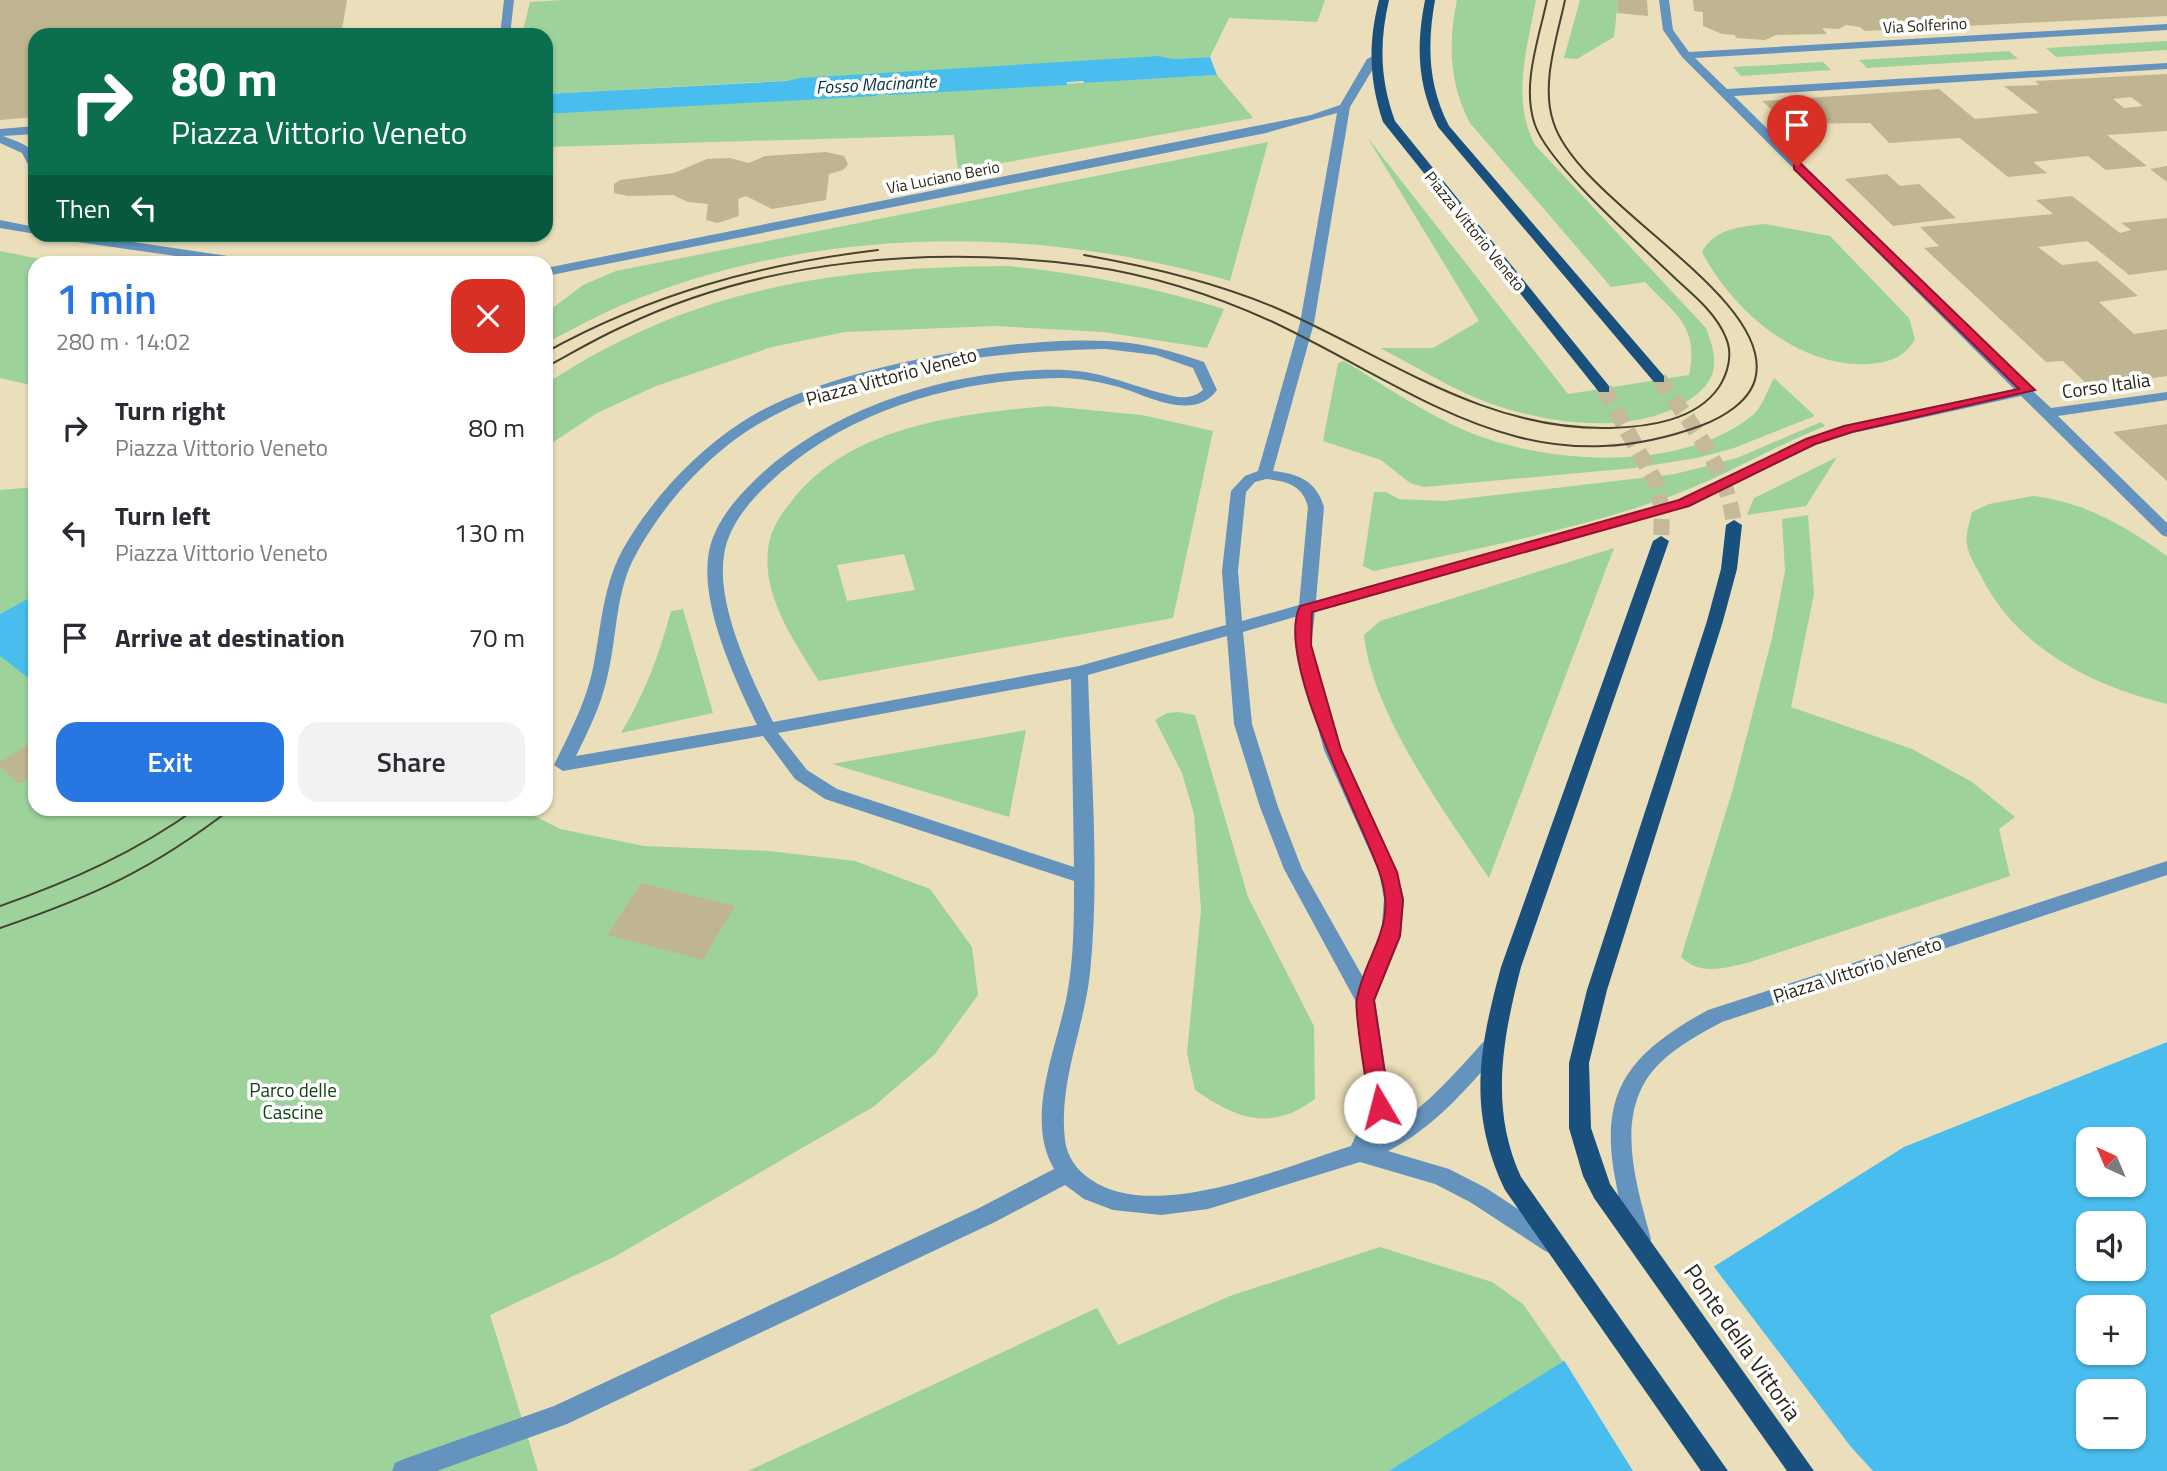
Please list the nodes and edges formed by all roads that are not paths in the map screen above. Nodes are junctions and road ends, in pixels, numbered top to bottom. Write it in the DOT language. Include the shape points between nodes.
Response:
graph roads {
  1 [pos="509,0"];
  2 [pos="1384,0"];
  3 [pos="1430,0"];
  4 [pos="1664,0"];
  5 [pos="2167,27"];
  6 [pos="506,28"];
  7 [pos="1686,55"];
  8 [pos="1373,59"];
  9 [pos="2167,66"];
  10 [pos="1723,93"];
  11 [pos="1344,107"];
  12 [pos="28,131"];
  13 [pos="0,133"];
  14 [pos="0,139"];
  15 [pos="28,153"];
  16 [pos="0,224"];
  17 [pos="28,230"];
  18 [pos="104,242"];
  19 [pos="199,256"];
  20 [pos="553,271"];
  21 [pos="1659,379"];
  22 [pos="1604,389"];
  23 [pos="2028,390"];
  24 [pos="2167,396"];
  25 [pos="2049,413"];
  26 [pos="1265,474"];
  27 [pos="1734,525"];
  28 [pos="2167,532"];
  29 [pos="1661,541"];
  30 [pos="1305,609"];
  31 [pos="1235,628"];
  32 [pos="1079,672"];
  33 [pos="768,729"];
  34 [pos="2167,867"];
  35 [pos="1083,877"];
  36 [pos="1365,1000"];
  37 [pos="1494,1044"];
  38 [pos="1621,1147"];
  39 [pos="1359,1152"];
  40 [pos="1067,1173"];
  41 [pos="1640,1243"];
  42 [pos="1559,1248"];
  43 [pos="404,1471"];
  44 [pos="1716,1471"];
  45 [pos="1802,1471"];
  1 -- 6 [label="street"];
  2 -- 8 [label="main road"];
  3 -- 21 [label="main road" via="1422,46 1424,69 1428,93 1444,127"];
  4 -- 7 [label="street" via="1668,30"];
  5 -- 7 [label="street, Via Solferino"];
  7 -- 10 [label="street"];
  8 -- 11 [label="street"];
  8 -- 22 [label="main road, Piazza Vittorio Veneto" via="1382,106 1400,140"];
  9 -- 10 [label="street"];
  10 -- 23 [label="street"];
  11 -- 20 [label="street, Via Luciano Berio" via="1266,129"];
  11 -- 26 [label="street" via="1307,323"];
  12 -- 13 [label="street"];
  14 -- 15 [label="street"];
  16 -- 17 [label="street"];
  18 -- 19 [label="street"];
  23 -- 25 [label="street"];
  23 -- 30 [label="street, Piazza Vittorio Veneto" via="1849,429 1811,442 1684,503"];
  24 -- 25 [label="street, Corso Italia"];
  25 -- 28 [label="street"];
  26 -- 30 [label="street" via="1294,478 1313,496 1314,538"];
  26 -- 31 [label="street" via="1250,479 1240,491 1230,571"];
  27 -- 41 [label="main road, Ponte della Vittoria" via="1729,569 1715,621 1594,1002 1577,1084 1583,1144 1602,1191"];
  29 -- 37 [label="main road" via="1511,967"];
  30 -- 31 [label="street, Piazza Vittorio Veneto"];
  30 -- 36 [label="street" via="1303,645 1333,750 1388,872 1394,900 1391,936"];
  31 -- 32 [label="street, Piazza Vittorio Veneto"];
  31 -- 36 [label="street" via="1243,724 1269,807 1293,869"];
  32 -- 33 [label="street, Piazza Vittorio Veneto"];
  32 -- 35 [label="street"];
  33 -- 33 [label="street, Piazza Vittorio Veneto" via="728,635 716,592 715,566 733,515 786,460 831,428 875,409 1016,377 1085,375 1191,401 1210,390 1199,365 1169,354 1112,347 1036,346 973,352 820,391 766,414 736,434 678,487 620,568 607,617 599,678 563,765"];
  33 -- 35 [label="street, Piazza Vittorio Veneto" via="790,766 821,790"];
  34 -- 38 [label="street, Piazza Vittorio Veneto" via="1686,1029 1636,1073 1620,1116"];
  35 -- 40 [label="street" via="1077,992 1053,1125 1054,1144"];
  36 -- 39 [label="street" via="1380,1107"];
  37 -- 39 [label="street" via="1447,1094 1398,1136"];
  37 -- 42 [label="main road" via="1489,1094 1499,1153 1513,1183"];
  38 -- 41 [label="street, Ponte della Vittoria"];
  39 -- 40 [label="street" via="1209,1200 1172,1205 1098,1196"];
  39 -- 42 [label="street" via="1410,1164 1478,1195"];
  40 -- 43 [label="street" via="559,1416"];
  41 -- 45 [label="main road, Ponte della Vittoria"];
  42 -- 44 [label="main road"];
}
